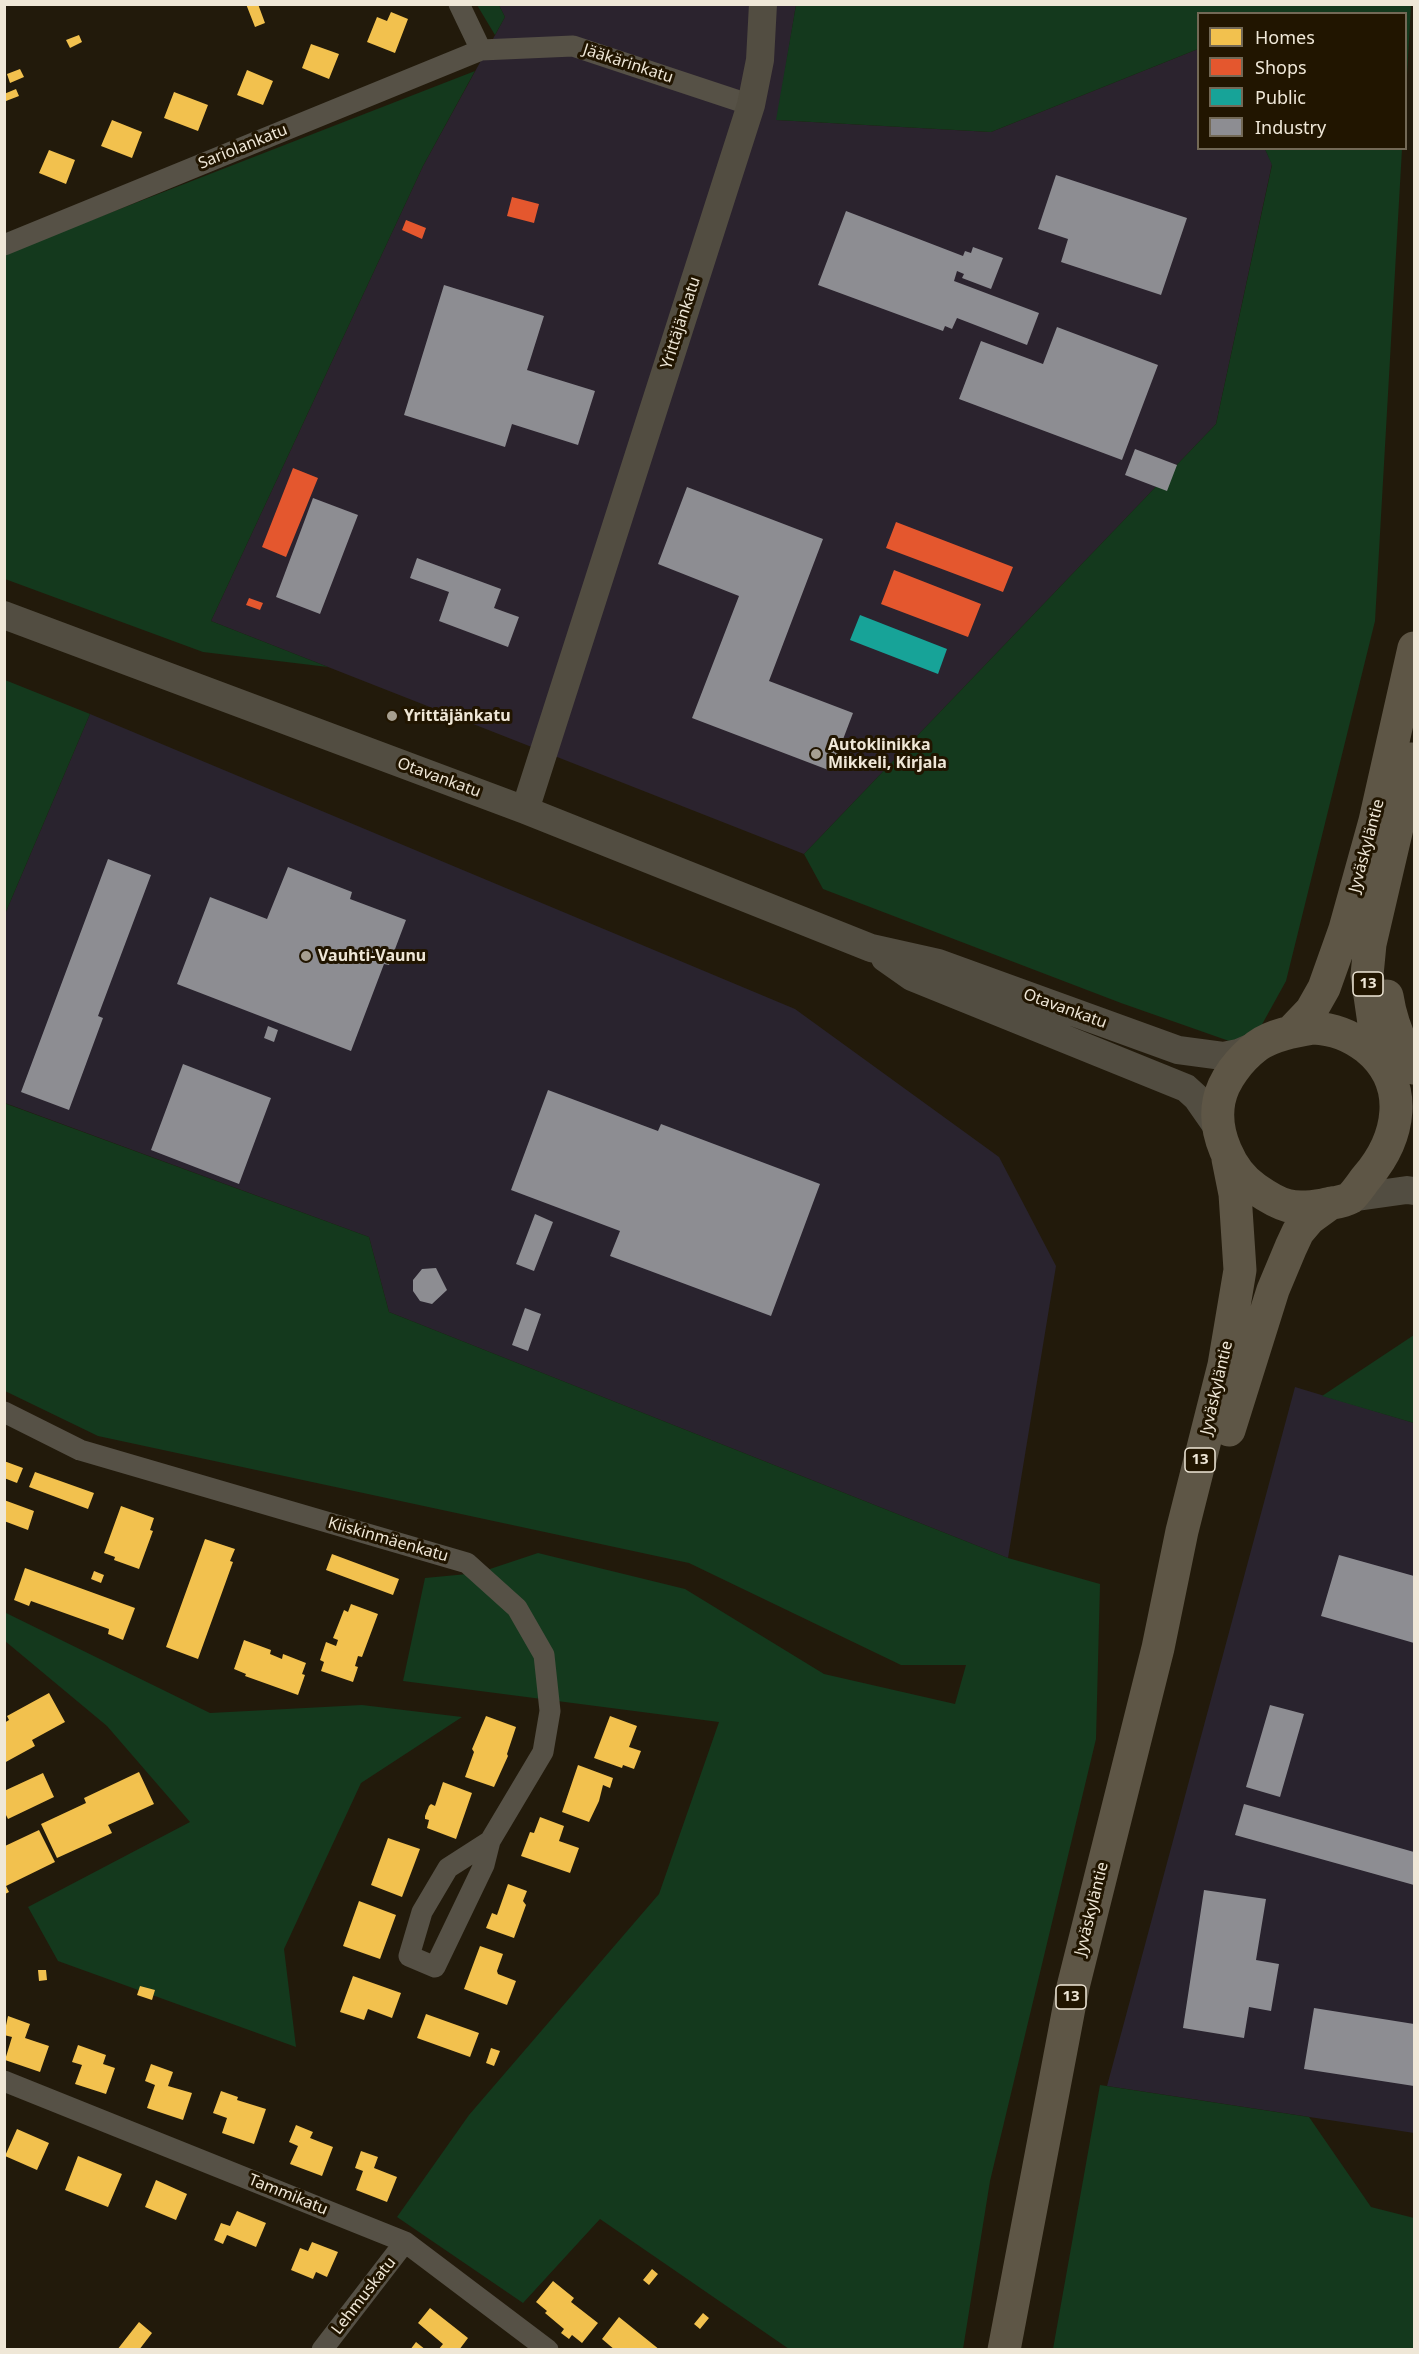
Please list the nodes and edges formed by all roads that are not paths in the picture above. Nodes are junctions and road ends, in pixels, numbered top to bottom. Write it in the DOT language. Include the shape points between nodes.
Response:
graph roads {
  1 [pos="459,4"];
  2 [pos="763,4"];
  3 [pos="481,50"];
  4 [pos="751,105"];
  5 [pos="4,245"];
  6 [pos="4,615"];
  7 [pos="1414,648"];
  8 [pos="1414,718"];
  9 [pos="525,810"];
  10 [pos="1379,911"];
  11 [pos="871,948"];
  12 [pos="1291,1032"];
  13 [pos="1259,1044"];
  14 [pos="1379,1058"];
  15 [pos="1414,1068"];
  16 [pos="1406,1111"];
  17 [pos="1224,1145"];
  18 [pos="1414,1191"];
  19 [pos="1340,1201"];
  20 [pos="4,1412"];
  21 [pos="1158,1648"];
  22 [pos="490,1841"];
  23 [pos="4,2081"];
  24 [pos="405,2242"];
  25 [pos="322,2349"];
  26 [pos="548,2349"];
  27 [pos="1004,2349"];
  1 -- 3 [label="street"];
  2 -- 4 [label="main road, Yrittäjänkatu" via="760,60"];
  3 -- 4 [label="street, Jääkärinkatu" via="573,46"];
  3 -- 5 [label="street, Sariolankatu"];
  4 -- 9 [label="main road, Yrittäjänkatu"];
  6 -- 9 [label="main road, Otavankatu"];
  7 -- 12 [label="highway, Jyväskyläntie / 13" via="1375,821 1345,929 1324,988 1311,1011"];
  8 -- 10 [label="highway, Jyväskyläntie / 13" via="1410,772"];
  9 -- 11 [label="main road, Otavankatu"];
  10 -- 14 [label="highway, Jyväskyläntie / 13" via="1367,975"];
  10 -- 15 [label="highway" via="1390,1016"];
  11 -- 13 [label="main road, Otavankatu" via="938,963 1178,1050 1223,1056"];
  11 -- 17 [label="main road, Otavankatu" via="912,977 1186,1089 1197,1098"];
  12 -- 13 [label="highway, 13"];
  12 -- 14 [label="highway, 13" via="1313,1028 1337,1030"];
  13 -- 17 [label="highway, 13" via="1237,1065 1219,1102"];
  14 -- 16 [label="highway, 13"];
  16 -- 19 [label="highway, 13" via="1381,1161"];
  17 -- 19 [label="highway" via="1249,1185 1275,1202 1299,1209"];
  17 -- 21 [label="highway, Jyväskyläntie / 13" via="1235,1194 1240,1270 1224,1365 1182,1531"];
  18 -- 19 [label="main road"];
  19 -- 21 [label="highway, Jyväskyläntie / 13" via="1309,1219 1298,1232 1273,1290"];
  20 -- 22 [label="street, Kiiskinmäenkatu" via="80,1450 467,1563 517,1608 544,1655 550,1711 543,1752"];
  21 -- 27 [label="highway, Jyväskyläntie / 13" via="1073,1987"];
  22 -- 22 [label="street, Kiiskinmäenkatu" via="484,1865 435,1967 409,1956 422,1912 448,1868"];
  23 -- 24 [label="street, Tammikatu"];
  24 -- 25 [label="street, Lehmuskatu"];
  24 -- 26 [label="street, Tammikatu"];
}
